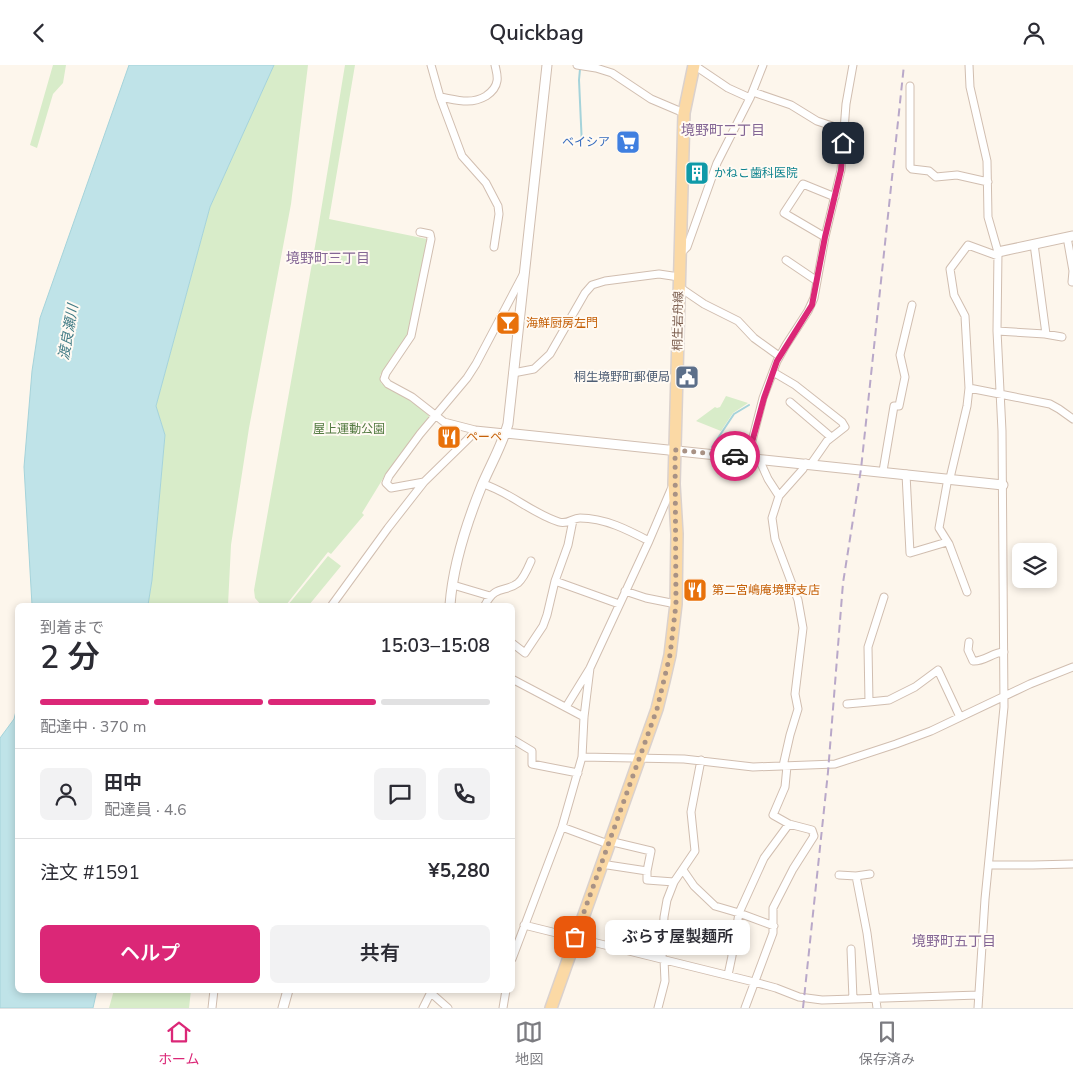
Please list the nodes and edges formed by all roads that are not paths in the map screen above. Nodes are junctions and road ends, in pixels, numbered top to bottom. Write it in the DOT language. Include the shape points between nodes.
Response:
graph roads {
  1 [pos="431,65"];
  2 [pos="495,65"];
  3 [pos="547,65"];
  4 [pos="577,65"];
  5 [pos="686,65"];
  6 [pos="693,65"];
  7 [pos="763,65"];
  8 [pos="853,65"];
  9 [pos="969,65"];
  10 [pos="596,67"];
  11 [pos="910,86"];
  12 [pos="751,95"];
  13 [pos="440,97"];
  14 [pos="684,113"];
  15 [pos="844,130"];
  16 [pos="988,182"];
  17 [pos="835,197"];
  18 [pos="420,232"];
  19 [pos="825,237"];
  20 [pos="1070,237"];
  21 [pos="1034,244"];
  22 [pos="494,247"];
  23 [pos="680,254"];
  24 [pos="998,254"];
  25 [pos="786,260"];
  26 [pos="524,272"];
  27 [pos="817,281"];
  28 [pos="678,282"];
  29 [pos="1072,282"];
  30 [pos="912,305"];
  31 [pos="997,331"];
  32 [pos="1046,334"];
  33 [pos="1062,337"];
  34 [pos="779,355"];
  35 [pos="773,372"];
  36 [pos="513,373"];
  37 [pos="969,388"];
  38 [pos="1002,394"];
  39 [pos="790,402"];
  40 [pos="435,417"];
  41 [pos="1073,419"];
  42 [pos="475,430"];
  43 [pos="505,433"];
  44 [pos="831,437"];
  45 [pos="675,450"];
  46 [pos="748,457"];
  47 [pos="759,459"];
  48 [pos="809,463"];
  49 [pos="883,471"];
  50 [pos="906,474"];
  51 [pos="949,478"];
  52 [pos="424,482"];
  53 [pos="483,484"];
  54 [pos="674,484"];
  55 [pos="1003,485"];
  56 [pos="779,496"];
  57 [pos="573,520"];
  58 [pos="650,541"];
  59 [pos="947,542"];
  60 [pos="531,561"];
  61 [pos="555,581"];
  62 [pos="454,585"];
  63 [pos="625,591"];
  64 [pos="967,592"];
  65 [pos="490,596"];
  66 [pos="884,597"];
  67 [pos="333,603"];
  68 [pos="450,603"];
  69 [pos="486,603"];
  70 [pos="619,604"];
  71 [pos="676,604"];
  72 [pos="969,643"];
  73 [pos="515,645"];
  74 [pos="1004,652"];
  75 [pos="1073,667"];
  76 [pos="590,668"];
  77 [pos="515,681"];
  78 [pos="1004,697"];
  79 [pos="869,702"];
  80 [pos="847,704"];
  81 [pos="566,707"];
  82 [pos="584,717"];
  83 [pos="960,717"];
  84 [pos="515,741"];
  85 [pos="582,757"];
  86 [pos="640,757"];
  87 [pos="701,760"];
  88 [pos="785,766"];
  89 [pos="578,773"];
  90 [pos="789,824"];
  91 [pos="562,827"];
  92 [pos="608,843"];
  93 [pos="1073,863"];
  94 [pos="601,864"];
  95 [pos="989,865"];
  96 [pos="647,871"];
  97 [pos="683,871"];
  98 [pos="870,874"];
  99 [pos="839,875"];
  100 [pos="856,876"];
  101 [pos="674,882"];
  102 [pos="738,913"];
  103 [pos="524,925"];
  104 [pos="774,926"];
  105 [pos="575,937"];
  106 [pos="851,949"];
  107 [pos="515,950"];
  108 [pos="663,959"];
  109 [pos="728,975"];
  110 [pos="754,982"];
  111 [pos="214,993"];
  112 [pos="287,993"];
  113 [pos="431,993"];
  114 [pos="434,993"];
  115 [pos="506,993"];
  116 [pos="979,995"];
  117 [pos="853,999"];
  118 [pos="874,999"];
  119 [pos="212,1008"];
  120 [pos="283,1008"];
  121 [pos="423,1008"];
  122 [pos="448,1008"];
  123 [pos="503,1008"];
  124 [pos="551,1008"];
  125 [pos="658,1008"];
  126 [pos="745,1008"];
  127 [pos="876,1008"];
  128 [pos="978,1008"];
  1 -- 13 [label="street"];
  2 -- 13 [label="street" via="497,79 489,94 476,101 464,102"];
  3 -- 26 [label="street"];
  4 -- 10 [label="street"];
  5 -- 6 [label="street"];
  6 -- 12 [label="street" via="728,88"];
  6 -- 14 [label="main road, 桐生岩舟線"];
  7 -- 12 [label="street"];
  8 -- 15 [label="street"];
  9 -- 16 [label="street" via="970,87 987,161"];
  10 -- 14 [label="street" via="612,73 651,99"];
  11 -- 16 [label="street" via="910,167 929,171 936,177 957,175"];
  12 -- 15 [label="street" via="791,105 817,121"];
  12 -- 23 [label="street" via="716,163 687,247"];
  13 -- 22 [label="street" via="462,156 486,183 498,206 500,214"];
  14 -- 23 [label="main road, 桐生岩舟線"];
  15 -- 17 [label="street"];
  16 -- 24 [label="street" via="988,217"];
  17 -- 19 [label="street"];
  17 -- 19 [label="street" via="803,184 784,213"];
  18 -- 40 [label="street" via="430,234 431,239 414,324 411,335 384,379"];
  19 -- 27 [label="street"];
  20 -- 21 [label="street"];
  20 -- 29 [label="street"];
  21 -- 24 [label="street"];
  21 -- 32 [label="street"];
  23 -- 28 [label="main road, 桐生岩舟線"];
  24 -- 31 [label="street"];
  24 -- 37 [label="street" via="968,245 950,269 954,295 965,316"];
  25 -- 27 [label="street"];
  26 -- 36 [label="street"];
  26 -- 40 [label="street" via="476,365"];
  27 -- 34 [label="street" via="812,305"];
  28 -- 34 [label="street" via="704,304 738,321 754,338"];
  28 -- 36 [label="street" via="659,274 592,285 550,354 534,369"];
  28 -- 45 [label="main road, 桐生岩舟線"];
  30 -- 49 [label="street" via="900,355 905,377 898,406 894,406"];
  31 -- 32 [label="street"];
  31 -- 38 [label="street"];
  32 -- 33 [label="street"];
  34 -- 35 [label="street"];
  35 -- 44 [label="street" via="842,422 845,427"];
  35 -- 46 [label="street"];
  36 -- 43 [label="street"];
  37 -- 38 [label="street"];
  37 -- 51 [label="street"];
  38 -- 41 [label="street" via="1050,405"];
  38 -- 55 [label="street"];
  39 -- 44 [label="street"];
  40 -- 42 [label="street" via="444,423"];
  40 -- 52 [label="street" via="386,483 391,488"];
  42 -- 43 [label="street"];
  42 -- 52 [label="street"];
  43 -- 45 [label="street"];
  43 -- 53 [label="street"];
  44 -- 48 [label="street"];
  45 -- 46 [label="street"];
  45 -- 54 [label="main road, 桐生岩舟線"];
  46 -- 47 [label="street"];
  47 -- 48 [label="street"];
  47 -- 56 [label="street"];
  48 -- 49 [label="street"];
  48 -- 56 [label="street"];
  49 -- 50 [label="street"];
  50 -- 51 [label="street"];
  50 -- 59 [label="street" via="910,553"];
  51 -- 55 [label="street"];
  51 -- 59 [label="street" via="939,528"];
  52 -- 67 [label="street"];
  53 -- 57 [label="street" via="559,522"];
  53 -- 62 [label="street" via="456,568"];
  54 -- 58 [label="street"];
  54 -- 71 [label="main road, 桐生岩舟線"];
  55 -- 74 [label="street"];
  56 -- 88 [label="street" via="772,518 773,533 798,600 804,628 795,694 798,709"];
  57 -- 58 [label="street" via="579,518 615,525"];
  57 -- 61 [label="street"];
  58 -- 63 [label="street"];
  59 -- 64 [label="street"];
  60 -- 65 [label="street" via="518,583"];
  61 -- 70 [label="street"];
  61 -- 73 [label="street" via="543,626 526,653"];
  62 -- 65 [label="street"];
  62 -- 68 [label="street"];
  63 -- 70 [label="street"];
  63 -- 71 [label="street"];
  65 -- 69 [label="street"];
  66 -- 79 [label="street" via="868,647"];
  70 -- 76 [label="street"];
  71 -- 86 [label="main road, 桐生岩舟線" via="664,681"];
  72 -- 74 [label="street" via="973,661"];
  74 -- 78 [label="street"];
  75 -- 78 [label="street"];
  76 -- 81 [label="street"];
  76 -- 82 [label="street"];
  77 -- 81 [label="street"];
  78 -- 83 [label="street"];
  78 -- 95 [label="street"];
  79 -- 80 [label="street"];
  79 -- 83 [label="street" via="889,701 938,670"];
  81 -- 82 [label="street"];
  82 -- 85 [label="street"];
  83 -- 88 [label="street" via="896,745 835,764"];
  84 -- 89 [label="street" via="532,751 532,764"];
  85 -- 86 [label="street"];
  85 -- 89 [label="street"];
  86 -- 87 [label="street"];
  86 -- 92 [label="main road, 桐生岩舟線"];
  87 -- 88 [label="street" via="752,767"];
  87 -- 97 [label="street" via="691,812 695,851"];
  88 -- 90 [label="street" via="785,787 773,815"];
  89 -- 91 [label="street"];
  90 -- 102 [label="street" via="764,858"];
  90 -- 104 [label="street" via="812,830 814,836 774,908"];
  91 -- 92 [label="street"];
  91 -- 103 [label="street"];
  92 -- 94 [label="main road, 桐生岩舟線"];
  92 -- 96 [label="street" via="651,851"];
  93 -- 95 [label="street"];
  94 -- 96 [label="street"];
  94 -- 105 [label="main road, 桐生岩舟線"];
  95 -- 116 [label="street"];
  96 -- 101 [label="street" via="647,879"];
  97 -- 101 [label="street"];
  97 -- 102 [label="street" via="694,887 715,906"];
  98 -- 100 [label="street"];
  99 -- 100 [label="street"];
  100 -- 118 [label="street" via="867,933"];
  101 -- 108 [label="street" via="664,917"];
  102 -- 104 [label="street"];
  102 -- 109 [label="street"];
  103 -- 105 [label="street"];
  103 -- 107 [label="street"];
  104 -- 110 [label="street"];
  105 -- 108 [label="street"];
  105 -- 124 [label="main road, 桐生岩舟線"];
  106 -- 117 [label="street"];
  108 -- 109 [label="street"];
  108 -- 125 [label="street" via="665,981"];
  109 -- 110 [label="street"];
  110 -- 117 [label="street" via="799,997"];
  110 -- 126 [label="street"];
  111 -- 119 [label="street"];
  112 -- 120 [label="street"];
  113 -- 121 [label="street"];
  114 -- 122 [label="street"];
  115 -- 123 [label="street"];
  116 -- 118 [label="street"];
  116 -- 128 [label="street"];
  117 -- 118 [label="street"];
  118 -- 127 [label="street"];
}
